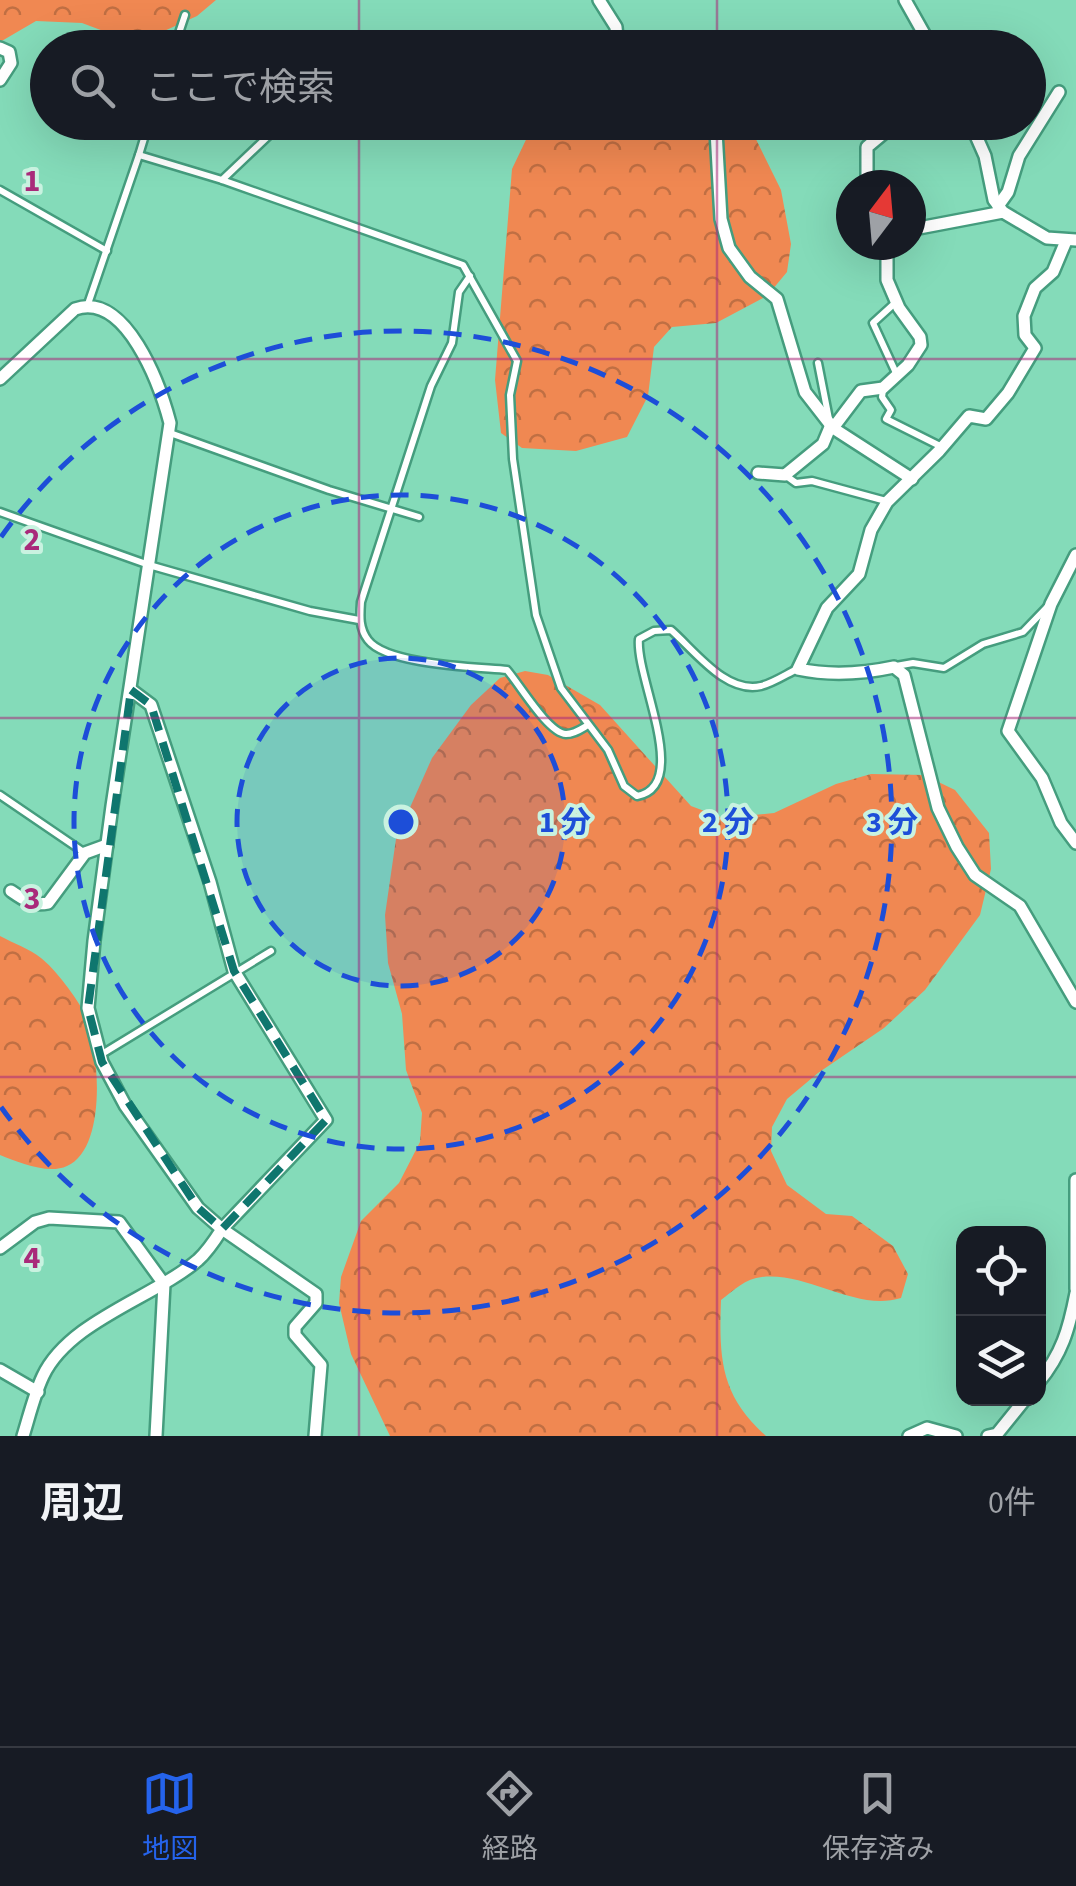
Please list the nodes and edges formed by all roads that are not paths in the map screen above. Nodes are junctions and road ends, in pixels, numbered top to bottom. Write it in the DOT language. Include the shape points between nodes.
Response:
graph roads {
  1 [pos="599,0"];
  2 [pos="906,0"];
  3 [pos="185,16"];
  4 [pos="180,30"];
  5 [pos="616,30"];
  6 [pos="922,30"];
  7 [pos="0,48"];
  8 [pos="0,80"];
  9 [pos="1059,92"];
  10 [pos="1046,113"];
  11 [pos="144,140"];
  12 [pos="263,140"];
  13 [pos="717,140"];
  14 [pos="876,140"];
  15 [pos="978,140"];
  16 [pos="1029,140"];
  17 [pos="139,155"];
  18 [pos="867,170"];
  19 [pos="222,180"];
  20 [pos="0,190"];
  21 [pos="1000,209"];
  22 [pos="926,226"];
  23 [pos="1071,241"];
  24 [pos="107,251"];
  25 [pos="887,260"];
  26 [pos="470,276"];
  27 [pos="896,302"];
  28 [pos="88,304"];
  29 [pos="818,363"];
  30 [pos="896,373"];
  31 [pos="0,379"];
  32 [pos="883,388"];
  33 [pos="832,427"];
  34 [pos="168,432"];
  35 [pos="942,448"];
  36 [pos="758,474"];
  37 [pos="785,475"];
  38 [pos="912,479"];
  39 [pos="887,502"];
  40 [pos="392,508"];
  41 [pos="0,512"];
  42 [pos="419,518"];
  43 [pos="1076,555"];
  44 [pos="148,565"];
  45 [pos="1051,604"];
  46 [pos="359,620"];
  47 [pos="894,667"];
  48 [pos="798,669"];
  49 [pos="131,690"];
  50 [pos="588,725"];
  51 [pos="0,796"];
  52 [pos="1076,843"];
  53 [pos="107,845"];
  54 [pos="86,853"];
  55 [pos="11,891"];
  56 [pos="271,951"];
  57 [pos="234,971"];
  58 [pos="1076,1002"];
  59 [pos="100,1055"];
  60 [pos="1076,1180"];
  61 [pos="222,1230"];
  62 [pos="0,1248"];
  63 [pos="1076,1274"];
  64 [pos="164,1284"];
  65 [pos="1076,1291"];
  66 [pos="0,1370"];
  67 [pos="1046,1371"];
  68 [pos="38,1392"];
  69 [pos="1020,1406"];
  70 [pos="23,1436"];
  71 [pos="156,1436"];
  72 [pos="315,1436"];
  73 [pos="909,1436"];
  74 [pos="956,1436"];
  75 [pos="988,1436"];
  1 -- 5 [label="street"];
  2 -- 6 [label="street"];
  3 -- 4 [label="lane"];
  7 -- 8 [label="street" via="11,62"];
  9 -- 10 [label="street"];
  11 -- 17 [label="lane"];
  12 -- 19 [label="lane"];
  13 -- 33 [label="street" via="721,219 730,248 776,299 805,392"];
  14 -- 18 [label="street" via="868,147"];
  15 -- 21 [label="street"];
  16 -- 21 [label="street"];
  17 -- 19 [label="lane"];
  17 -- 24 [label="lane"];
  19 -- 26 [label="lane" via="463,265"];
  20 -- 24 [label="lane"];
  21 -- 22 [label="street"];
  21 -- 23 [label="street" via="1048,238"];
  23 -- 35 [label="street" via="1035,288 1024,316 1025,335 1035,348 1008,393 986,419 968,416"];
  24 -- 28 [label="lane"];
  25 -- 27 [label="street"];
  26 -- 40 [label="lane" via="459,292 452,344 431,386"];
  26 -- 50 [label="lane" via="517,360 510,395 514,459 536,615 560,688"];
  27 -- 30 [label="lane" via="873,323"];
  27 -- 30 [label="street" via="920,337 908,365"];
  28 -- 31 [label="street"];
  28 -- 34 [label="street" via="126,326 162,393"];
  29 -- 33 [label="lane"];
  30 -- 32 [label="street"];
  32 -- 33 [label="street" via="862,390"];
  32 -- 35 [label="lane" via="891,410 886,420"];
  33 -- 37 [label="street"];
  33 -- 38 [label="street"];
  34 -- 40 [label="lane"];
  34 -- 44 [label="street"];
  35 -- 38 [label="street"];
  36 -- 37 [label="street"];
  37 -- 39 [label="lane"];
  38 -- 39 [label="street"];
  39 -- 48 [label="street" via="859,574 827,608"];
  40 -- 42 [label="lane"];
  40 -- 46 [label="lane"];
  41 -- 44 [label="lane"];
  43 -- 45 [label="street"];
  44 -- 46 [label="lane"];
  44 -- 49 [label="street"];
  45 -- 47 [label="lane" via="1023,632 993,640 944,668"];
  45 -- 52 [label="street" via="1008,731"];
  46 -- 50 [label="lane" via="379,649 446,667 506,670 563,734"];
  47 -- 48 [label="street" via="822,674"];
  47 -- 58 [label="street" via="904,675 938,808 956,848 975,875 1020,906"];
  48 -- 50 [label="lane" via="740,688 671,630 639,639 637,656 663,764 648,794 637,796 624,786"];
  49 -- 53 [label="street"];
  49 -- 57 [label="street" via="151,705"];
  51 -- 54 [label="lane"];
  53 -- 54 [label="street"];
  53 -- 59 [label="street" via="88,1008"];
  54 -- 55 [label="street" via="48,903"];
  56 -- 57 [label="lane"];
  57 -- 59 [label="lane"];
  57 -- 61 [label="street" via="326,1120"];
  59 -- 61 [label="street" via="125,1105 198,1208"];
  60 -- 63 [label="street"];
  61 -- 64 [label="street" via="201,1258"];
  61 -- 72 [label="street" via="316,1294 295,1327 321,1364"];
  62 -- 64 [label="street" via="49,1218 119,1222"];
  63 -- 65 [label="street"];
  64 -- 68 [label="street" via="65,1348 43,1374"];
  64 -- 71 [label="street"];
  65 -- 67 [label="street" via="1068,1338"];
  66 -- 68 [label="street"];
  68 -- 70 [label="street"];
  69 -- 75 [label="street"];
  73 -- 74 [label="street" via="927,1428"];
}
